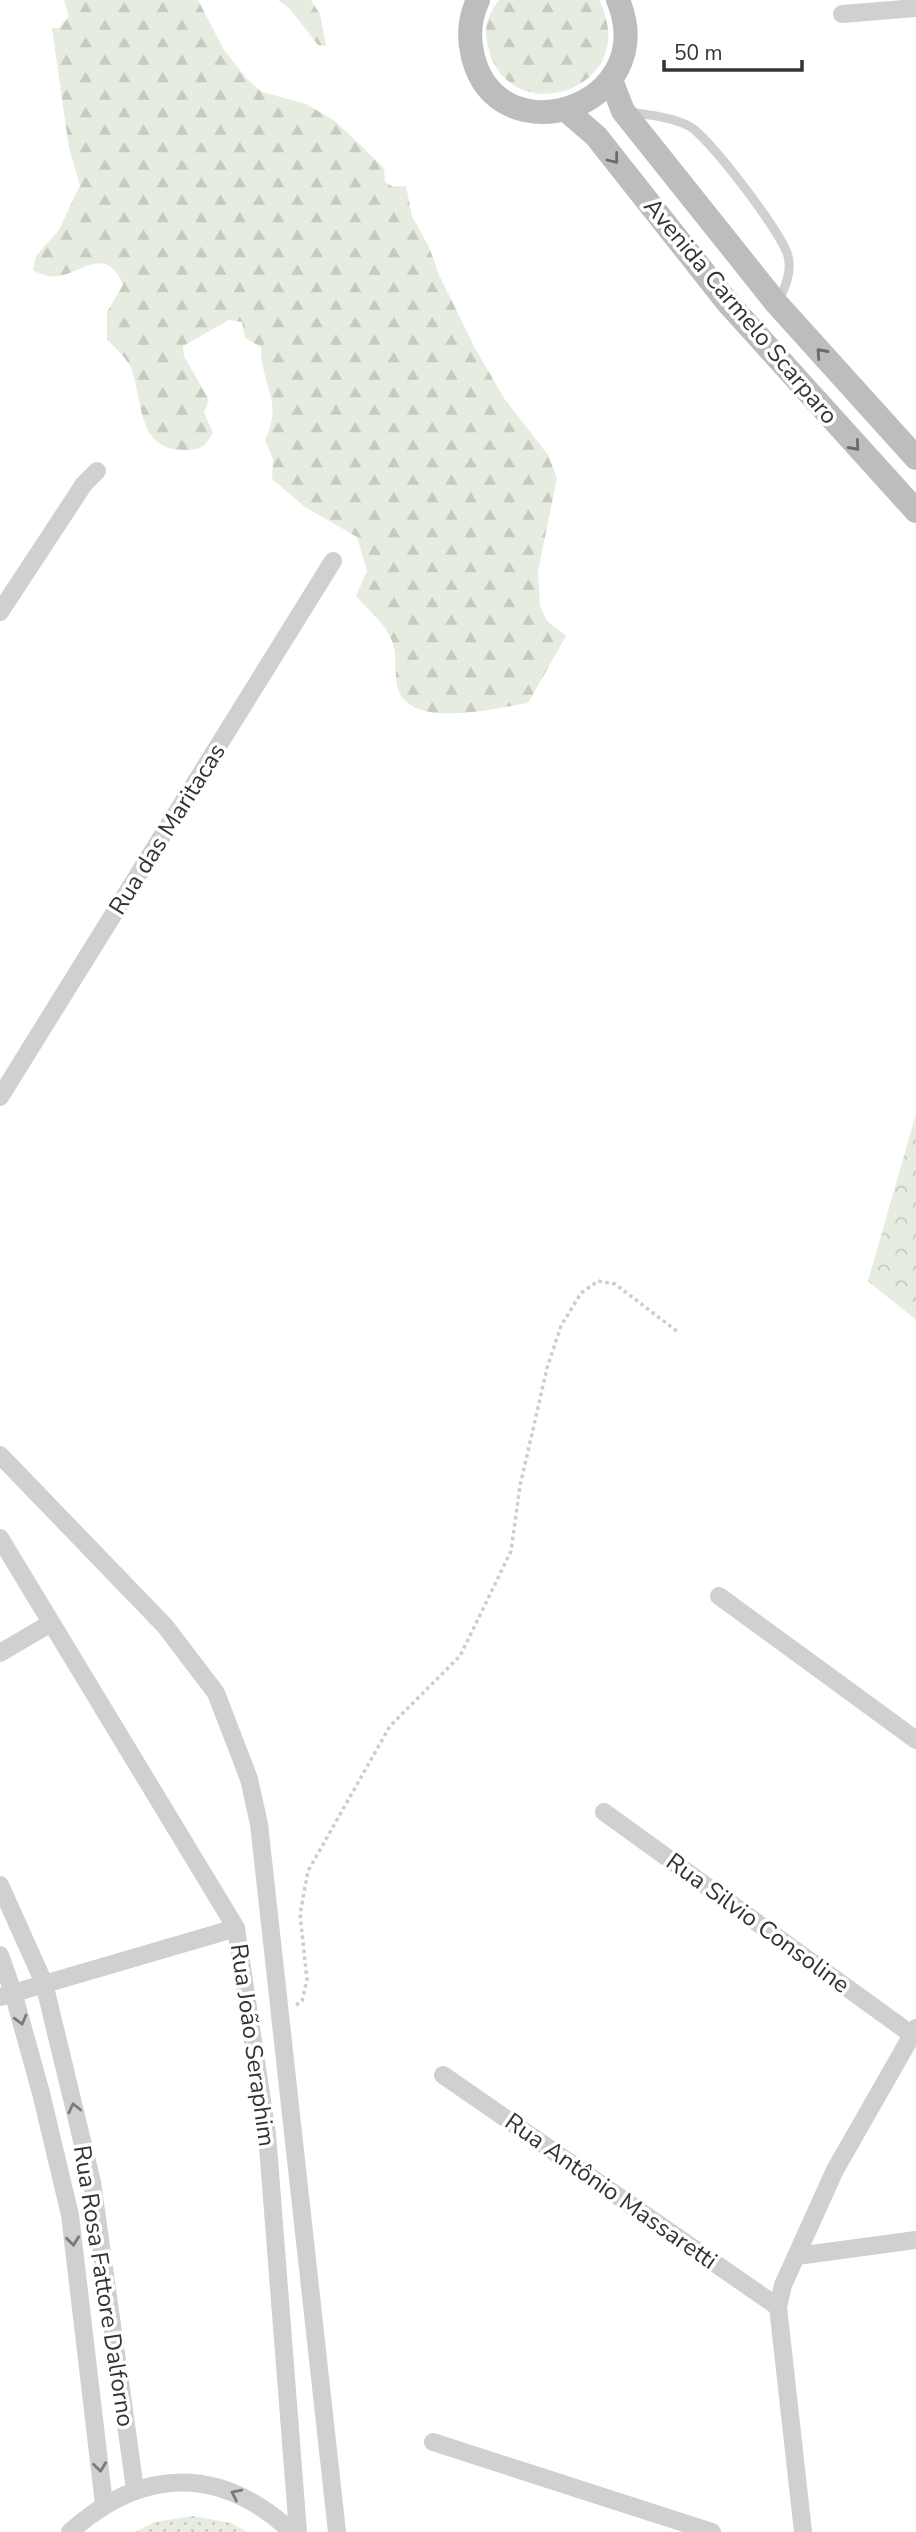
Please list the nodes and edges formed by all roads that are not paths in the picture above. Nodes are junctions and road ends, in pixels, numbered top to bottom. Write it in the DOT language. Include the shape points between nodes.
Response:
graph roads {
  1 [pos="478,0"];
  2 [pos="619,1"];
  3 [pos="916,8"];
  4 [pos="842,13"];
  5 [pos="611,80"];
  6 [pos="567,111"];
  7 [pos="623,111"];
  8 [pos="777,304"];
  9 [pos="916,458"];
  10 [pos="97,471"];
  11 [pos="916,511"];
  12 [pos="333,561"];
  13 [pos="0,612"];
  14 [pos="0,1097"];
  15 [pos="0,1455"];
  16 [pos="0,1538"];
  17 [pos="719,1596"];
  18 [pos="51,1623"];
  19 [pos="0,1653"];
  20 [pos="916,1740"];
  21 [pos="604,1812"];
  22 [pos="0,1885"];
  23 [pos="236,1928"];
  24 [pos="0,1955"];
  25 [pos="44,1983"];
  26 [pos="7,1994"];
  27 [pos="914,2031"];
  28 [pos="443,2075"];
  29 [pos="916,2240"];
  30 [pos="797,2256"];
  31 [pos="778,2307"];
  32 [pos="433,2442"];
  33 [pos="135,2490"];
  34 [pos="104,2504"];
  35 [pos="70,2532"];
  36 [pos="292,2532"];
  37 [pos="298,2532"];
  38 [pos="337,2532"];
  39 [pos="712,2532"];
  40 [pos="803,2532"];
  1 -- 6 [label="main road" via="471,13 469,41 475,67 491,90 513,106 539,113"];
  2 -- 5 [label="main road" via="626,28 623,55"];
  3 -- 4 [label="street"];
  5 -- 6 [label="main road" via="592,99"];
  5 -- 7 [label="main road, Avenida Carmelo Scarparo"];
  6 -- 11 [label="main road, Avenida Carmelo Scarparo, one-way" via="596,136 728,303"];
  7 -- 8 [label="main road, Avenida Carmelo Scarparo"];
  7 -- 8 [label="lane" via="690,127 717,154 767,219 788,255 788,283"];
  9 -- 8 [label="main road, Avenida Carmelo Scarparo, one-way"];
  10 -- 13 [label="street"];
  12 -- 14 [label="street, Rua das Maritacas"];
  15 -- 38 [label="street" via="165,1626 216,1693 249,1779 259,1824"];
  16 -- 18 [label="street, Rua João Seraphim"];
  17 -- 20 [label="street"];
  18 -- 19 [label="street"];
  18 -- 23 [label="street, Rua João Seraphim"];
  21 -- 27 [label="street, Rua Silvio Consoline"];
  22 -- 25 [label="street, Rua Rosa Fattore Dalforno"];
  23 -- 25 [label="street"];
  23 -- 37 [label="street, Rua João Seraphim" via="267,2134"];
  24 -- 26 [label="street, Rua Rosa Fattore Dalforno"];
  25 -- 26 [label="street"];
  33 -- 25 [label="street, Rua Rosa Fattore Dalforno, one-way" via="92,2182"];
  26 -- 34 [label="street, Rua Rosa Fattore Dalforno, one-way" via="69,2215"];
  27 -- 30 [label="street" via="835,2170"];
  28 -- 31 [label="street, Rua Antônio Massaretti"];
  29 -- 30 [label="street"];
  30 -- 31 [label="street"];
  31 -- 40 [label="street"];
  32 -- 39 [label="street"];
  33 -- 34 [label="street"];
  36 -- 33 [label="street, one-way" via="266,2508 225,2488 180,2482"];
  34 -- 35 [label="street"];
}
